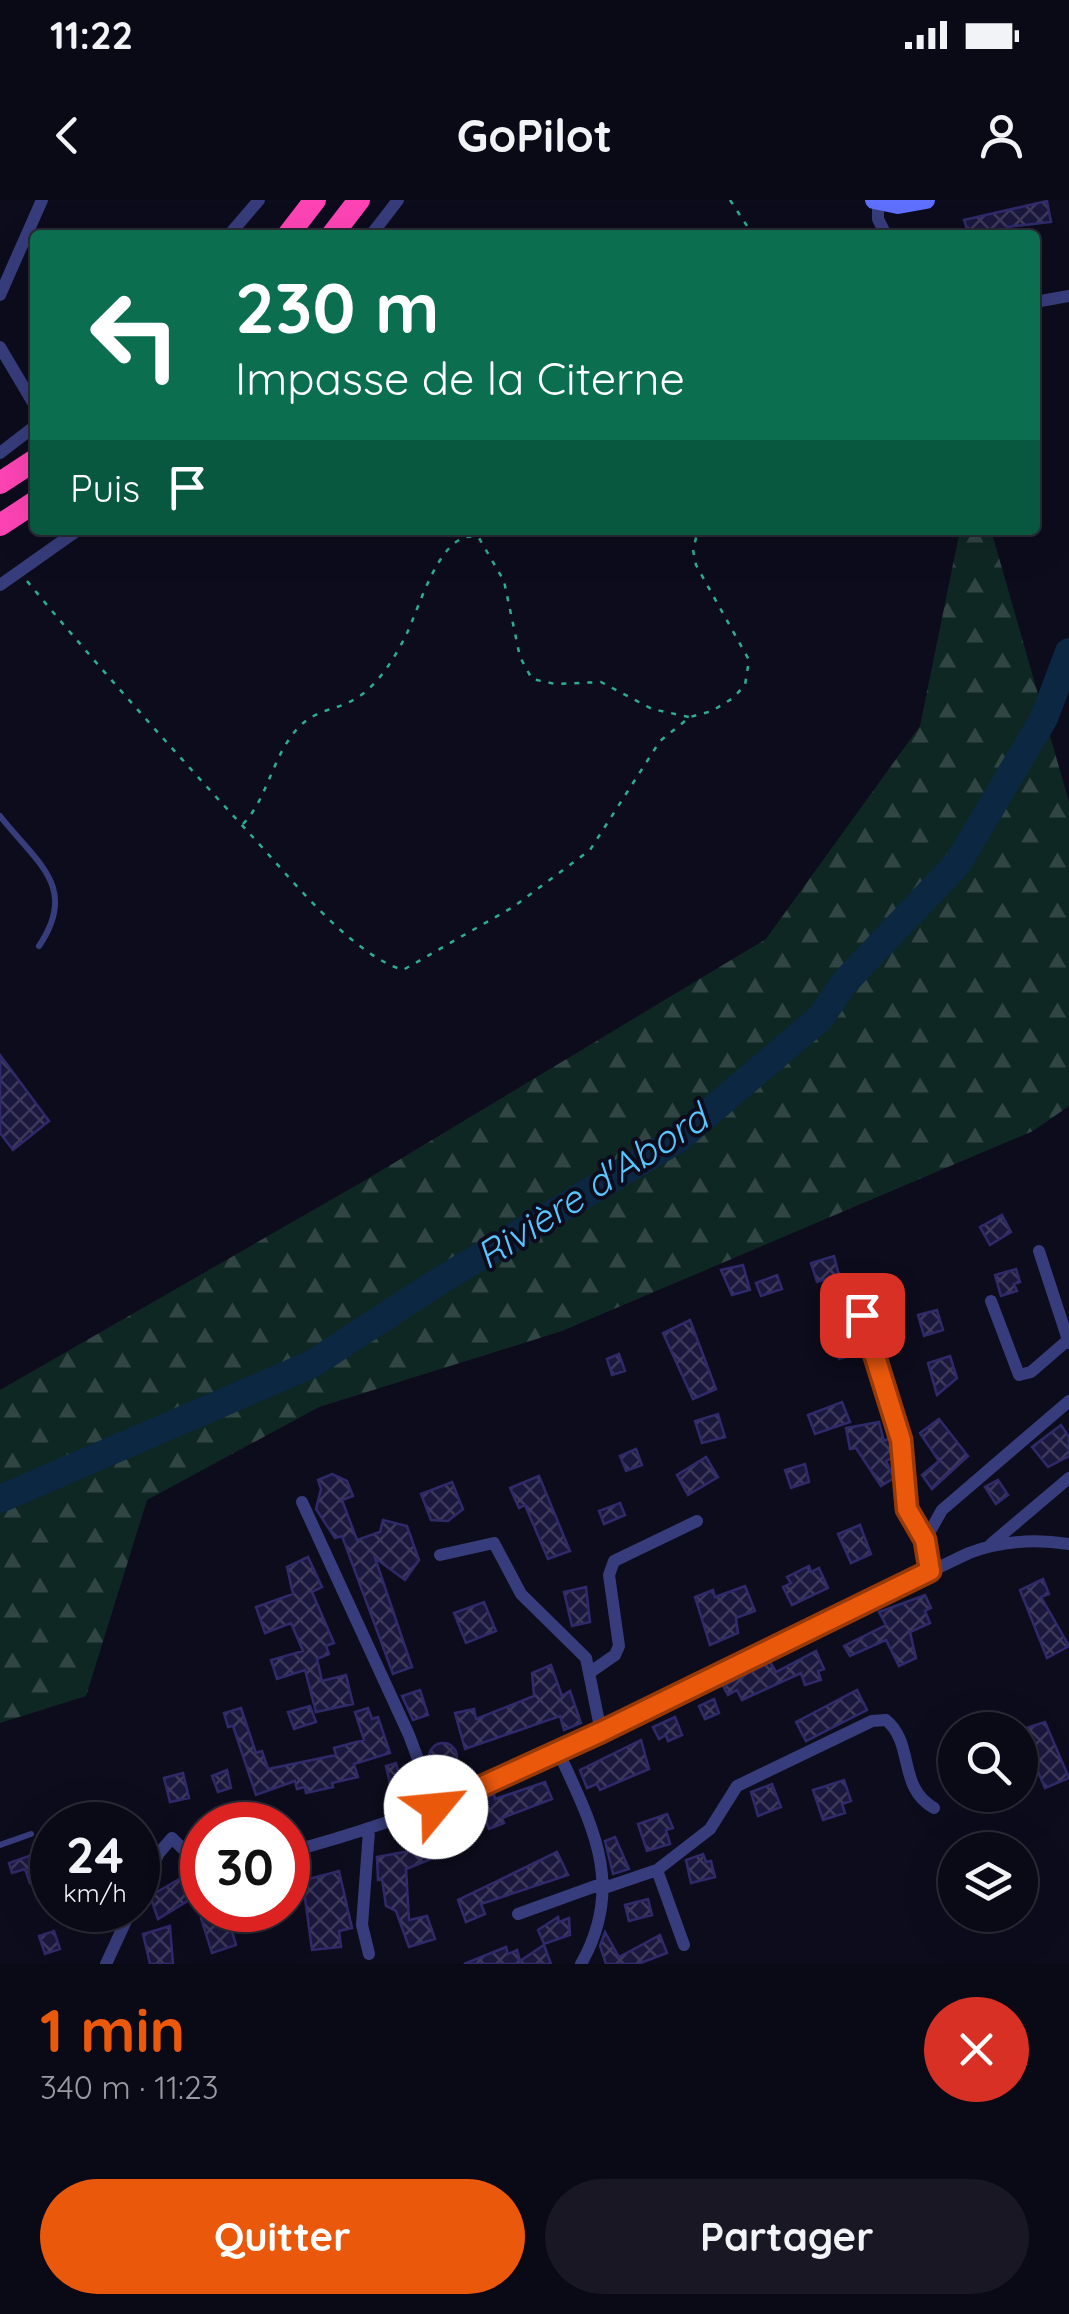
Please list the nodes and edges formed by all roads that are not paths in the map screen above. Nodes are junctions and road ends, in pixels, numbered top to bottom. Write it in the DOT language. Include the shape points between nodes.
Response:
graph roads {
  1 [pos="42,200"];
  2 [pos="259,200"];
  3 [pos="315,200"];
  4 [pos="359,200"];
  5 [pos="398,200"];
  6 [pos="926,200"];
  7 [pos="876,201"];
  8 [pos="233,230"];
  9 [pos="292,230"];
  10 [pos="336,230"];
  11 [pos="375,230"];
  12 [pos="884,230"];
  13 [pos="0,295"];
  14 [pos="1069,296"];
  15 [pos="1040,301"];
  16 [pos="0,347"];
  17 [pos="30,398"];
  18 [pos="30,430"];
  19 [pos="0,453"];
  20 [pos="29,464"];
  21 [pos="0,481"];
  22 [pos="30,505"];
  23 [pos="0,525"];
  24 [pos="71,535"];
  25 [pos="0,585"];
  26 [pos="0,816"];
  27 [pos="39,946"];
  28 [pos="1039,1252"];
  29 [pos="852,1284"];
  30 [pos="991,1300"];
  31 [pos="1068,1342"];
  32 [pos="1069,1401"];
  33 [pos="1069,1478"];
  34 [pos="302,1502"];
  35 [pos="697,1522"];
  36 [pos="925,1540"];
  37 [pos="1069,1544"];
  38 [pos="989,1545"];
  39 [pos="440,1555"];
  40 [pos="930,1571"];
  41 [pos="592,1671"];
  42 [pos="601,1732"];
  43 [pos="558,1751"];
  44 [pos="436,1807"];
  45 [pos="934,1808"];
  46 [pos="370,1831"];
  47 [pos="30,1834"];
  48 [pos="0,1844"];
  49 [pos="180,1846"];
  50 [pos="310,1846"];
  51 [pos="160,1852"];
  52 [pos="657,1870"];
  53 [pos="604,1886"];
  54 [pos="518,1914"];
  55 [pos="121,1932"];
  56 [pos="684,1945"];
  57 [pos="369,1954"];
  58 [pos="106,1964"];
  59 [pos="580,1964"];
  1 -- 13 [label="street"];
  2 -- 8 [label="street"];
  3 -- 9 [label="highway"];
  4 -- 10 [label="highway"];
  5 -- 11 [label="street"];
  6 -- 7 [label="street"];
  7 -- 12 [label="street"];
  14 -- 15 [label="street"];
  16 -- 17 [label="street"];
  18 -- 19 [label="street"];
  20 -- 21 [label="highway"];
  22 -- 23 [label="highway"];
  24 -- 25 [label="street"];
  26 -- 27 [label="lane" via="54,885 58,912"];
  28 -- 31 [label="street"];
  29 -- 36 [label="street" via="901,1440 907,1509"];
  30 -- 31 [label="street" via="1019,1376"];
  32 -- 36 [label="street" via="942,1510"];
  33 -- 38 [label="street"];
  34 -- 44 [label="street"];
  35 -- 41 [label="street" via="614,1561 609,1575 619,1646"];
  36 -- 40 [label="street"];
  37 -- 38 [label="street"];
  38 -- 40 [label="street"];
  39 -- 41 [label="street" via="494,1543 520,1594 568,1636"];
  40 -- 42 [label="street"];
  41 -- 42 [label="street"];
  42 -- 43 [label="street"];
  43 -- 44 [label="street"];
  43 -- 53 [label="street" via="597,1835"];
  44 -- 46 [label="street"];
  45 -- 52 [label="street" via="911,1788 896,1728 872,1721 738,1786 710,1829"];
  46 -- 50 [label="street"];
  46 -- 57 [label="street" via="362,1925"];
  47 -- 48 [label="lane"];
  49 -- 51 [label="street" via="172,1838"];
  52 -- 53 [label="street"];
  52 -- 56 [label="street"];
  53 -- 54 [label="street"];
  53 -- 59 [label="street" via="601,1915"];
  55 -- 58 [label="street"];
}
